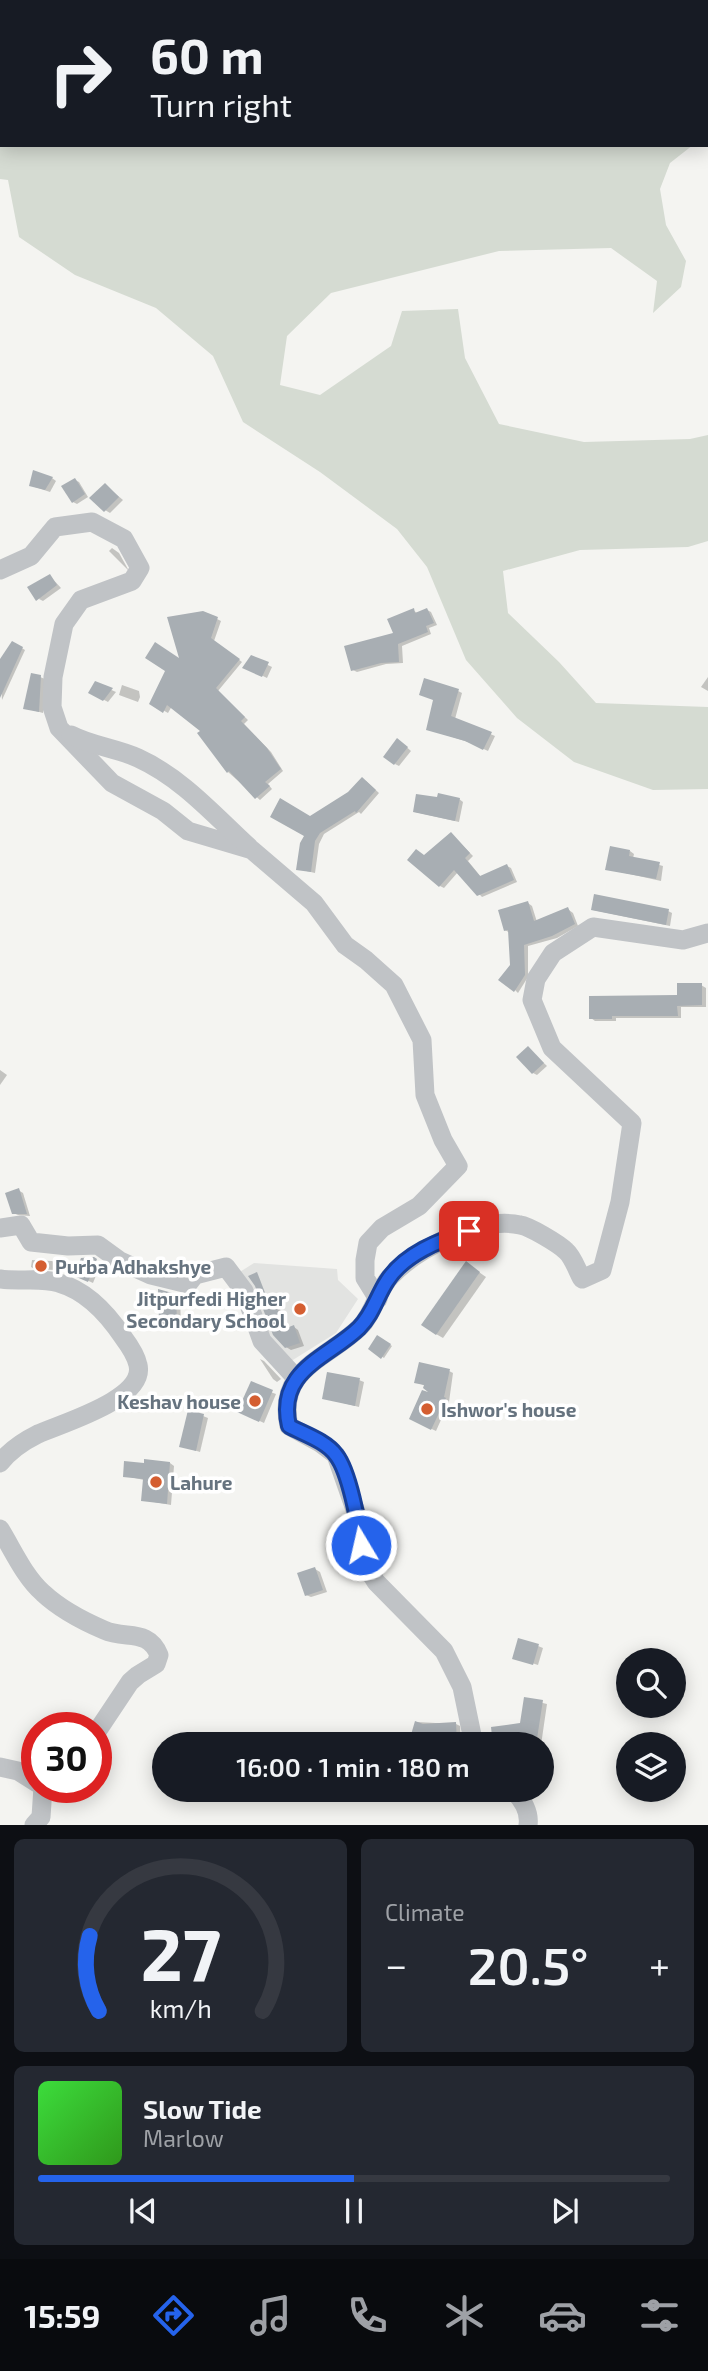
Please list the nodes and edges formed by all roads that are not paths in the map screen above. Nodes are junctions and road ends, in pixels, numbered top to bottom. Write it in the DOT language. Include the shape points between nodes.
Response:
graph roads {
  1 [pos="0,570"];
  2 [pos="59,728"];
  3 [pos="253,850"];
  4 [pos="708,933"];
  5 [pos="0,1228"];
  6 [pos="0,1279"];
  7 [pos="378,1299"];
  8 [pos="296,1378"];
  9 [pos="0,1462"];
  10 [pos="0,1529"];
  11 [pos="110,1712"];
  12 [pos="471,1732"];
  13 [pos="0,1767"];
  14 [pos="21,1773"];
  15 [pos="523,1802"];
  16 [pos="42,1803"];
  17 [pos="34,1825"];
  18 [pos="528,1825"];
  1 -- 2 [label="street" via="31,556 55,527 92,522 124,540 140,568 132,581 81,600 64,624 53,677 52,707"];
  2 -- 3 [label="street" via="172,776"];
  2 -- 3 [label="street" via="112,783 163,811 188,831"];
  3 -- 7 [label="street" via="314,903 345,945 394,985 422,1040 425,1096 458,1166 419,1206 382,1228 369,1243 365,1278"];
  4 -- 7 [label="street" via="683,940 593,927 553,953 536,979 532,1000 552,1048 632,1123 621,1202 602,1270 582,1279 567,1251 522,1225 495,1223 443,1240 408,1259 388,1279"];
  5 -- 8 [label="street" via="21,1225 31,1242 99,1245 151,1275 188,1284 195,1275 226,1267 244,1291 262,1341"];
  6 -- 9 [label="street" via="58,1282 95,1301 132,1350 139,1367 136,1380 124,1394 37,1435"];
  7 -- 8 [label="street" via="360,1327 314,1359"];
  8 -- 12 [label="street" via="288,1397 289,1426 336,1455 358,1518 366,1566 444,1651 462,1687"];
  10 -- 11 [label="street" via="43,1593 104,1631 142,1636 154,1643 159,1655 156,1664 130,1682"];
  13 -- 14 [label="street"];
  15 -- 18 [label="street"];
  16 -- 17 [label="street" via="41,1816"];
}
